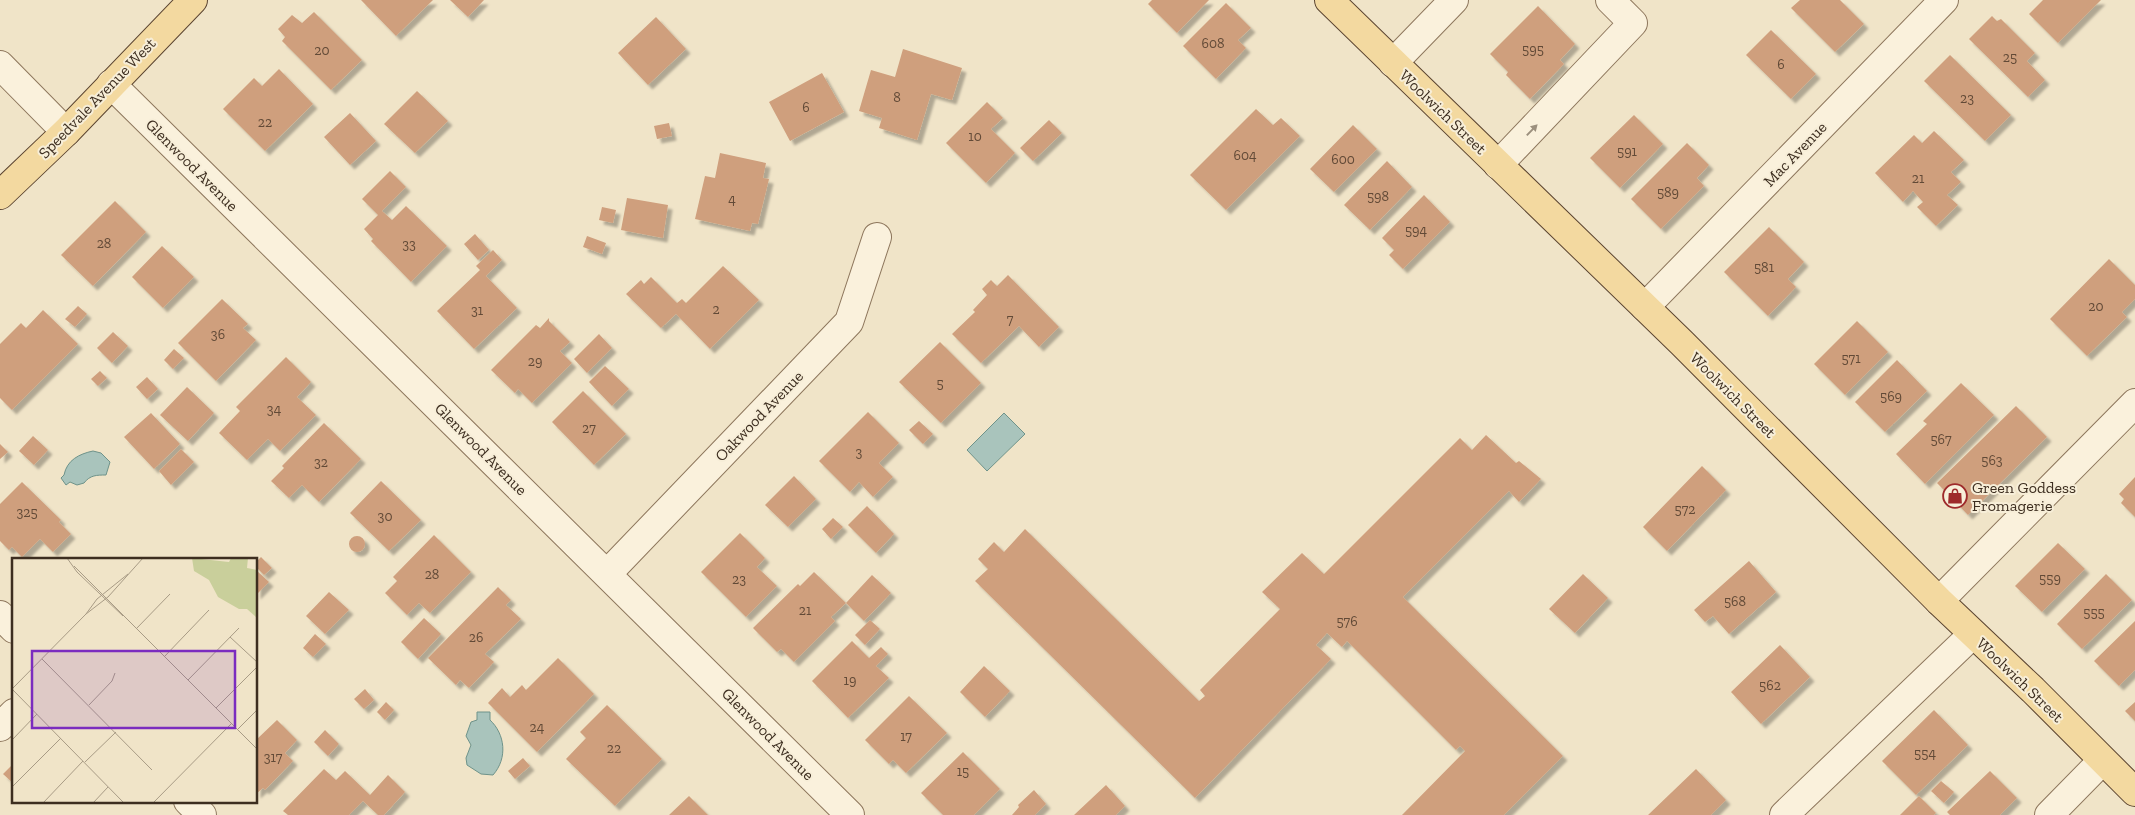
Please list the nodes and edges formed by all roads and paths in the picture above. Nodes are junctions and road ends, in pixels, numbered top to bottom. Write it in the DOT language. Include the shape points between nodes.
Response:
graph roads {
  1 [pos="193,0"];
  2 [pos="1329,0"];
  3 [pos="1454,0"];
  4 [pos="1610,0"];
  5 [pos="1944,0"];
  6 [pos="1393,62"];
  7 [pos="0,65"];
  8 [pos="111,84"];
  9 [pos="66,132"];
  10 [pos="1498,165"];
  11 [pos="0,195"];
  12 [pos="877,237"];
  13 [pos="1645,307"];
  14 [pos="2135,402"];
  15 [pos="607,574"];
  16 [pos="1939,601"];
  17 [pos="0,615"];
  18 [pos="12,627"];
  19 [pos="1973,634"];
  20 [pos="12,715"];
  21 [pos="0,727"];
  22 [pos="2102,761"];
  23 [pos="2135,792"];
  24 [pos="189,802"];
  25 [pos="202,815"];
  26 [pos="850,815"];
  27 [pos="1784,815"];
  28 [pos="2049,815"];
  1 -- 8 [label="main road, Speedvale Avenue West"];
  2 -- 6 [label="main road, Woolwich Street"];
  3 -- 6 [label="street"];
  10 -- 4 [label="street, one-way" via="1633,23"];
  5 -- 13 [label="street, Mac Avenue"];
  6 -- 10 [label="main road, Woolwich Street"];
  7 -- 9 [label="street"];
  8 -- 9 [label="main road, Speedvale Avenue West"];
  8 -- 15 [label="street, Glenwood Avenue"];
  9 -- 11 [label="main road, Speedvale Avenue West"];
  10 -- 13 [label="main road, Woolwich Street"];
  12 -- 15 [label="street, Oakwood Avenue" via="849,322"];
  13 -- 16 [label="main road, Woolwich Street"];
  14 -- 16 [label="street"];
  15 -- 26 [label="street, Glenwood Avenue"];
  16 -- 19 [label="main road, Woolwich Street"];
  17 -- 18 [label="street"];
  19 -- 22 [label="main road, Woolwich Street"];
  19 -- 27 [label="street"];
  20 -- 21 [label="street"];
  22 -- 23 [label="main road, Woolwich Street"];
  22 -- 28 [label="street"];
  24 -- 25 [label="street"];
}
